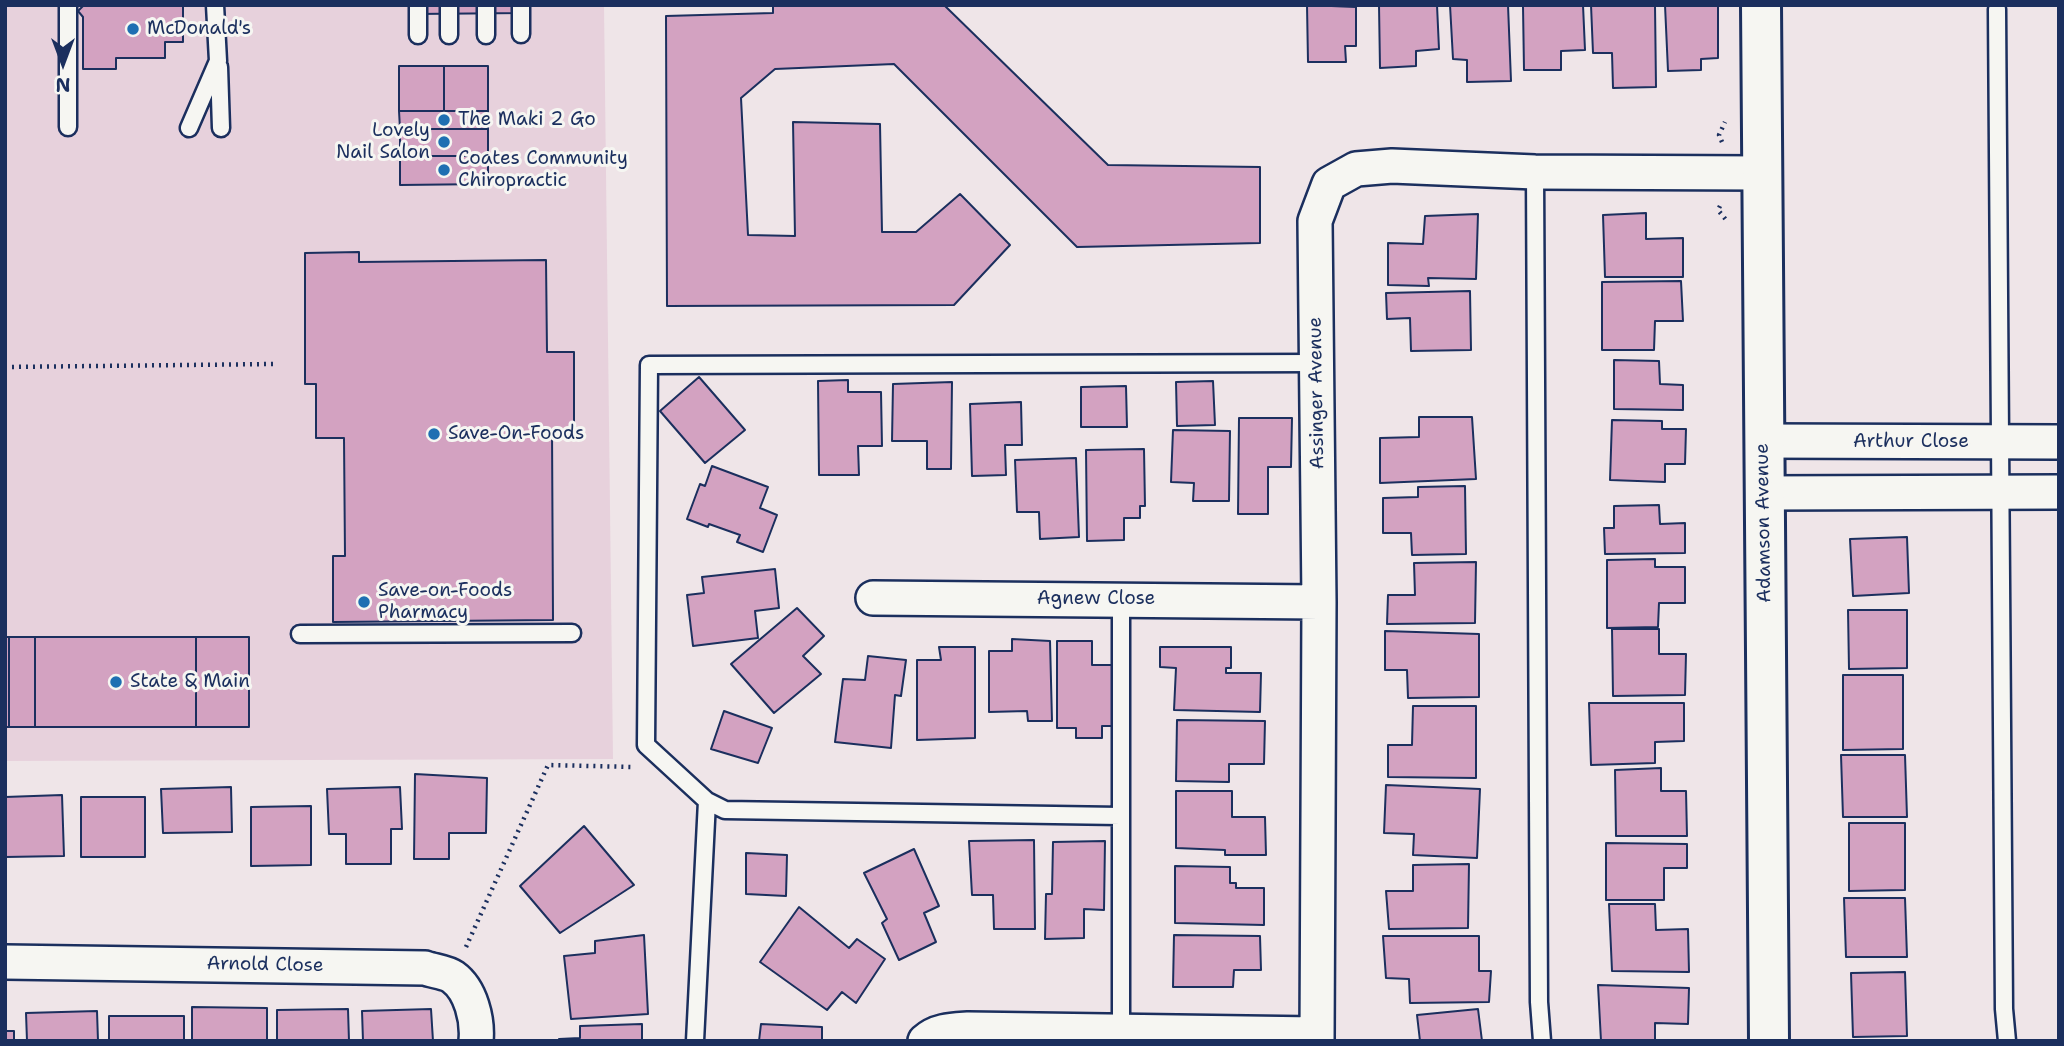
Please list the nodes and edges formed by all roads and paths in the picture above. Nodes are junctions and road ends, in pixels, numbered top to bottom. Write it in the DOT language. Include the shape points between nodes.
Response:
graph roads {
  1 [pos="68,5"];
  2 [pos="215,5"];
  3 [pos="418,5"];
  4 [pos="449,5"];
  5 [pos="486,5"];
  6 [pos="521,5"];
  7 [pos="1761,5"];
  8 [pos="1997,9"];
  9 [pos="418,34"];
  10 [pos="449,34"];
  11 [pos="486,34"];
  12 [pos="521,34"];
  13 [pos="218,61"];
  14 [pos="68,127"];
  15 [pos="189,128"];
  16 [pos="221,128"];
  17 [pos="1535,172"];
  18 [pos="1761,173"];
  19 [pos="1317,363"];
  20 [pos="274,364"];
  21 [pos="5,367"];
  22 [pos="1763,441"];
  23 [pos="2000,442"];
  24 [pos="2059,442"];
  25 [pos="2000,492"];
  26 [pos="2059,492"];
  27 [pos="1763,493"];
  28 [pos="873,598"];
  29 [pos="1121,599"];
  30 [pos="1319,601"];
  31 [pos="572,632"];
  32 [pos="300,634"];
  33 [pos="671,768"];
  34 [pos="707,801"];
  35 [pos="1120,816"];
  36 [pos="5,962"];
  37 [pos="453,977"];
  38 [pos="1121,1036"];
  39 [pos="1317,1038"];
  40 [pos="476,1041"];
  41 [pos="695,1041"];
  42 [pos="925,1041"];
  43 [pos="1542,1041"];
  44 [pos="1769,1041"];
  45 [pos="2007,1041"];
  1 -- 14 [label="lane"];
  2 -- 13 [label="lane"];
  3 -- 9 [label="lane"];
  4 -- 10 [label="lane"];
  5 -- 11 [label="lane"];
  6 -- 12 [label="lane"];
  7 -- 18 [label="street, Adamson Avenue"];
  8 -- 23 [label="lane"];
  13 -- 15 [label="lane"];
  13 -- 16 [label="lane"];
  17 -- 18 [label="street, Assinger Avenue"];
  17 -- 19 [label="street, Assinger Avenue" via="1392,166 1356,169 1329,184 1315,221"];
  17 -- 43 [label="lane"];
  18 -- 22 [label="street, Adamson Avenue"];
  19 -- 30 [label="street, Assinger Avenue"];
  19 -- 33 [label="lane" via="649,365 646,746"];
  20 -- 21 [label="path"];
  22 -- 23 [label="street, Arthur Close"];
  22 -- 27 [label="street, Adamson Avenue"];
  23 -- 24 [label="street, Arthur Close"];
  23 -- 25 [label="lane"];
  25 -- 26 [label="street"];
  25 -- 27 [label="street"];
  25 -- 45 [label="lane"];
  27 -- 44 [label="street, Adamson Avenue"];
  28 -- 29 [label="street, Agnew Close"];
  29 -- 30 [label="street, Agnew Close"];
  29 -- 35 [label="lane"];
  30 -- 39 [label="street, Assinger Avenue"];
  31 -- 32 [label="lane"];
  33 -- 34 [label="lane"];
  33 -- 37 [label="path" via="548,765"];
  34 -- 35 [label="lane" via="725,810"];
  34 -- 41 [label="lane"];
  35 -- 38 [label="lane"];
  36 -- 37 [label="street, Arnold Close" via="377,966 425,968"];
  37 -- 40 [label="street" via="469,998"];
  38 -- 39 [label="street"];
  38 -- 42 [label="street" via="968,1029 946,1030"];
}
